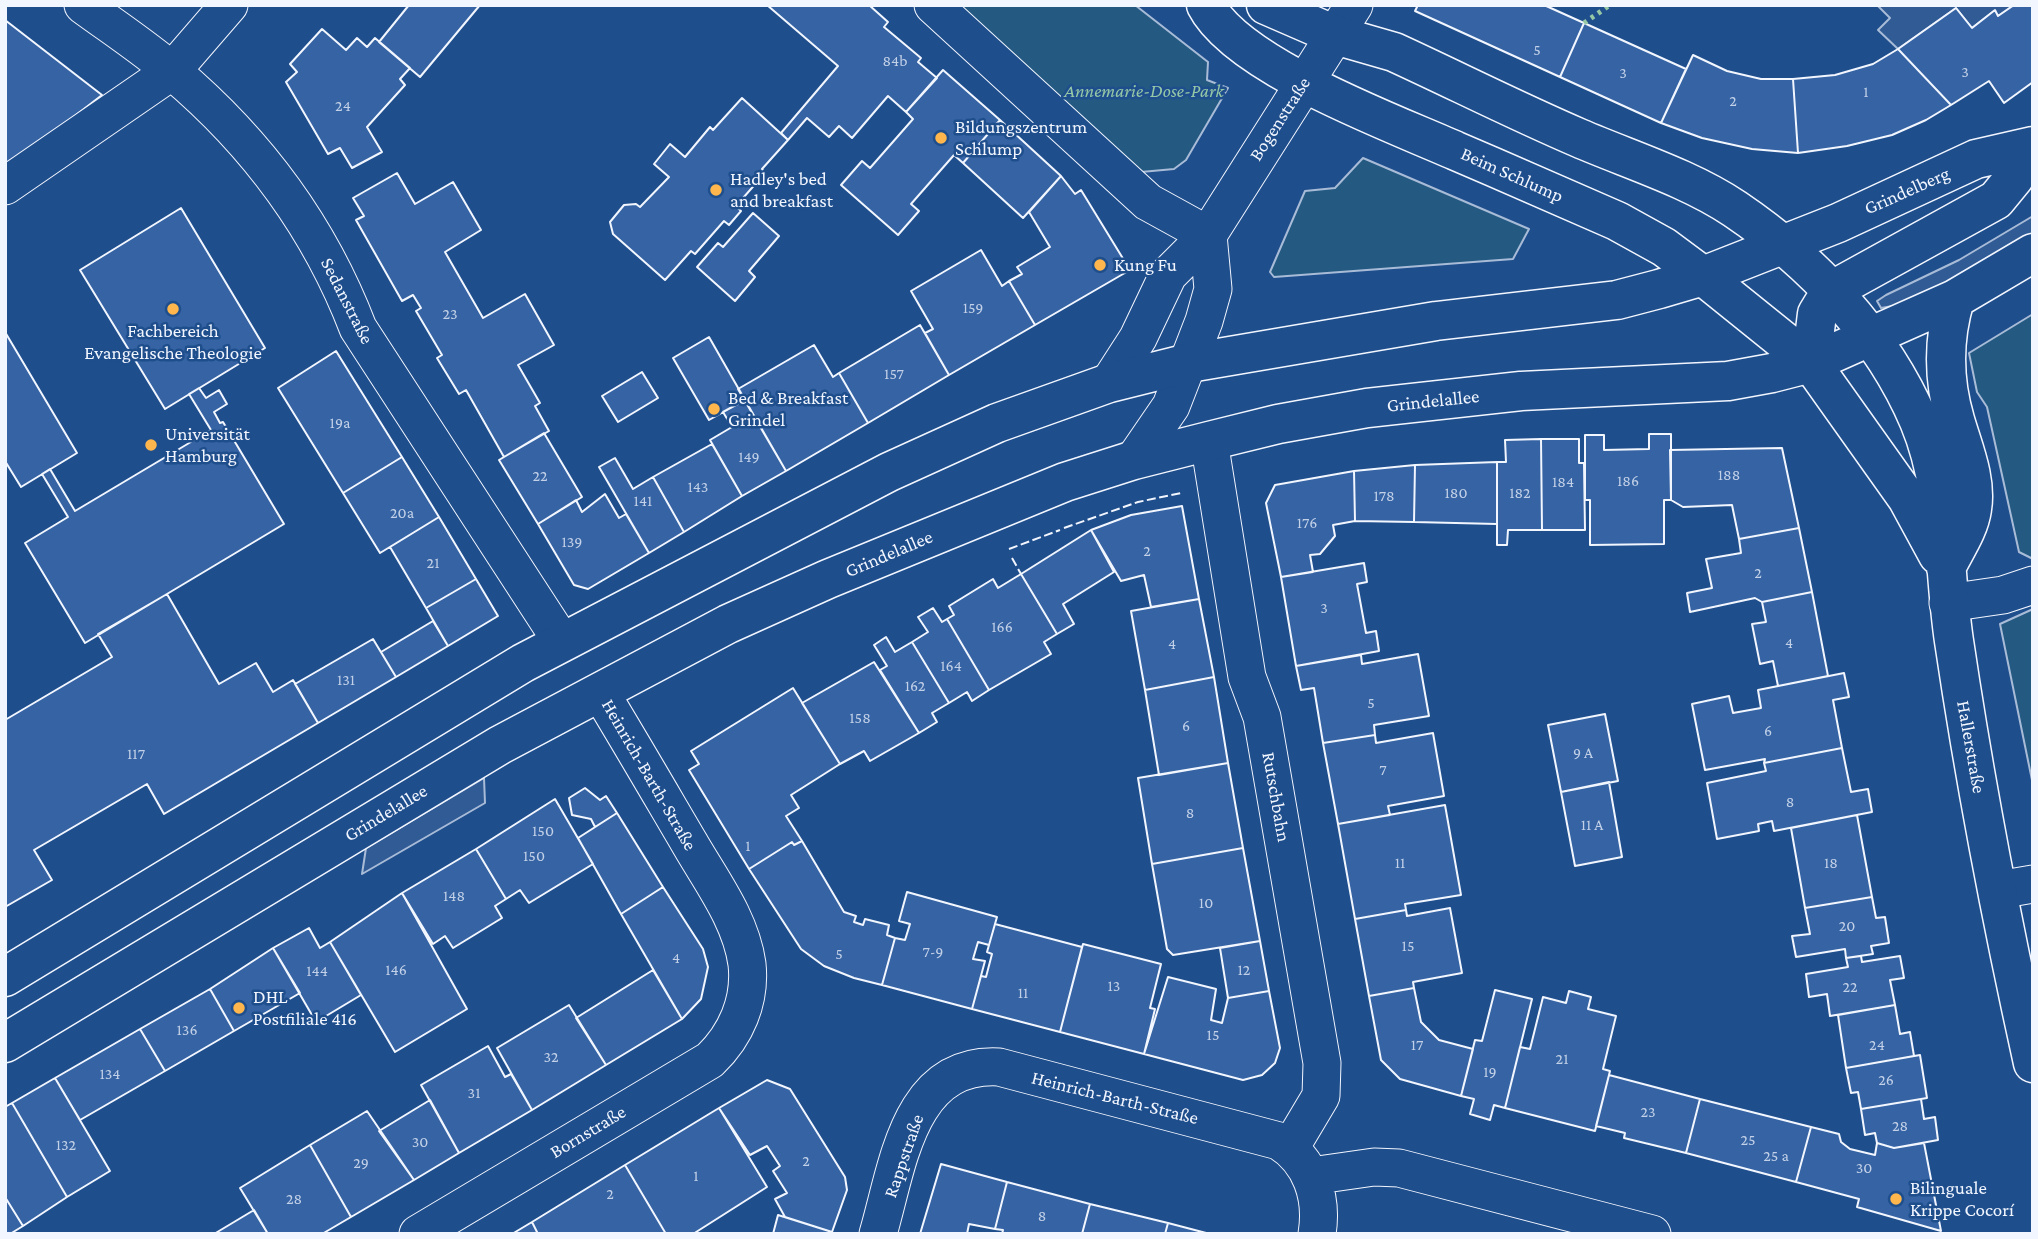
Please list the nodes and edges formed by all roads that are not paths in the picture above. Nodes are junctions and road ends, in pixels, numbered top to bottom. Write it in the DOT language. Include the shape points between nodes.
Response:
graph roads {
  1 [pos="83,5"];
  2 [pos="229,5"];
  3 [pos="933,5"];
  4 [pos="1206,5"];
  5 [pos="1266,5"];
  6 [pos="1345,20"];
  7 [pos="172,71"];
  8 [pos="1304,83"];
  9 [pos="2031,147"];
  10 [pos="5,186"];
  11 [pos="1208,234"];
  12 [pos="1783,244"];
  13 [pos="2033,253"];
  14 [pos="1703,276"];
  15 [pos="1832,291"];
  16 [pos="1955,299"];
  17 [pos="1868,336"];
  18 [pos="1189,363"];
  19 [pos="1811,363"];
  20 [pos="1109,383"];
  21 [pos="1209,441"];
  22 [pos="1134,460"];
  23 [pos="1947,586"];
  24 [pos="2033,586"];
  25 [pos="562,642"];
  26 [pos="600,692"];
  27 [pos="2015,887"];
  28 [pos="5,976"];
  29 [pos="741,1014"];
  30 [pos="5,1043"];
  31 [pos="2033,1063"];
  32 [pos="940,1083"];
  33 [pos="1301,1162"];
  34 [pos="418,1234"];
  35 [pos="878,1234"];
  36 [pos="1317,1234"];
  37 [pos="1652,1234"];
  1 -- 7 [label="street, Sedanstraße"];
  2 -- 7 [label="street"];
  3 -- 11 [label="street" via="1149,202"];
  4 -- 8 [label="main road, Beim Schlump" via="1214,22"];
  5 -- 6 [label="main road"];
  6 -- 8 [label="street, Bogenstraße"];
  6 -- 12 [label="main road" via="1394,52 1732,207"];
  7 -- 10 [label="street"];
  7 -- 25 [label="street, Sedanstraße" via="259,156 301,212 358,328"];
  8 -- 11 [label="street, Bogenstraße"];
  8 -- 14 [label="main road, Beim Schlump" via="1618,222 1664,247"];
  9 -- 12 [label="main road, Grindelberg" via="1976,159"];
  9 -- 15 [label="main road" via="1996,200"];
  11 -- 18 [label="street" via="1213,289"];
  11 -- 20 [label="street, Bogenstraße" via="1168,275 1138,338"];
  12 -- 14 [label="main road"];
  12 -- 15 [label="main road"];
  13 -- 16 [label="main road"];
  14 -- 18 [label="main road" via="1617,300 1436,321"];
  14 -- 19 [label="main road, Beim Schlump"];
  15 -- 17 [label="main road"];
  15 -- 19 [label="main road" via="1817,314"];
  16 -- 17 [label="main road"];
  16 -- 23 [label="main road" via="1946,336 1948,390 1969,465 1972,509"];
  17 -- 19 [label="main road, Grindelallee"];
  17 -- 23 [label="main road, Hallerstraße" via="1891,367 1927,442 1941,509"];
  18 -- 20 [label="main road"];
  18 -- 22 [label="street" via="1171,406"];
  19 -- 21 [label="main road, Grindelallee" via="1727,381 1584,386 1367,408"];
  19 -- 23 [label="main road, Hallerstraße" via="1907,498"];
  20 -- 25 [label="main road" via="997,423 889,471"];
  21 -- 22 [label="main road, Grindelallee"];
  21 -- 33 [label="street, Rutschbahn" via="1247,677 1262,717 1322,1063 1321,1096"];
  22 -- 26 [label="main road, Grindelallee" via="1065,482 828,579 728,624"];
  23 -- 24 [label="street" via="2003,595"];
  23 -- 27 [label="main road, Hallerstraße" via="1968,733"];
  25 -- 28 [label="main road"];
  26 -- 29 [label="street, Heinrich-Barth-Straße" via="734,919 747,965"];
  26 -- 30 [label="main road, Grindelallee" via="500,745"];
  27 -- 31 [label="main road, Hallerstraße"];
  29 -- 34 [label="street, Bornstraße" via="724,1046 710,1060"];
  32 -- 33 [label="street, Heinrich-Barth-Straße" via="971,1068 999,1068 1262,1135"];
  32 -- 35 [label="street, Rappstraße" via="912,1123"];
  33 -- 36 [label="street" via="1319,1204"];
  33 -- 37 [label="street" via="1399,1168"];
}
